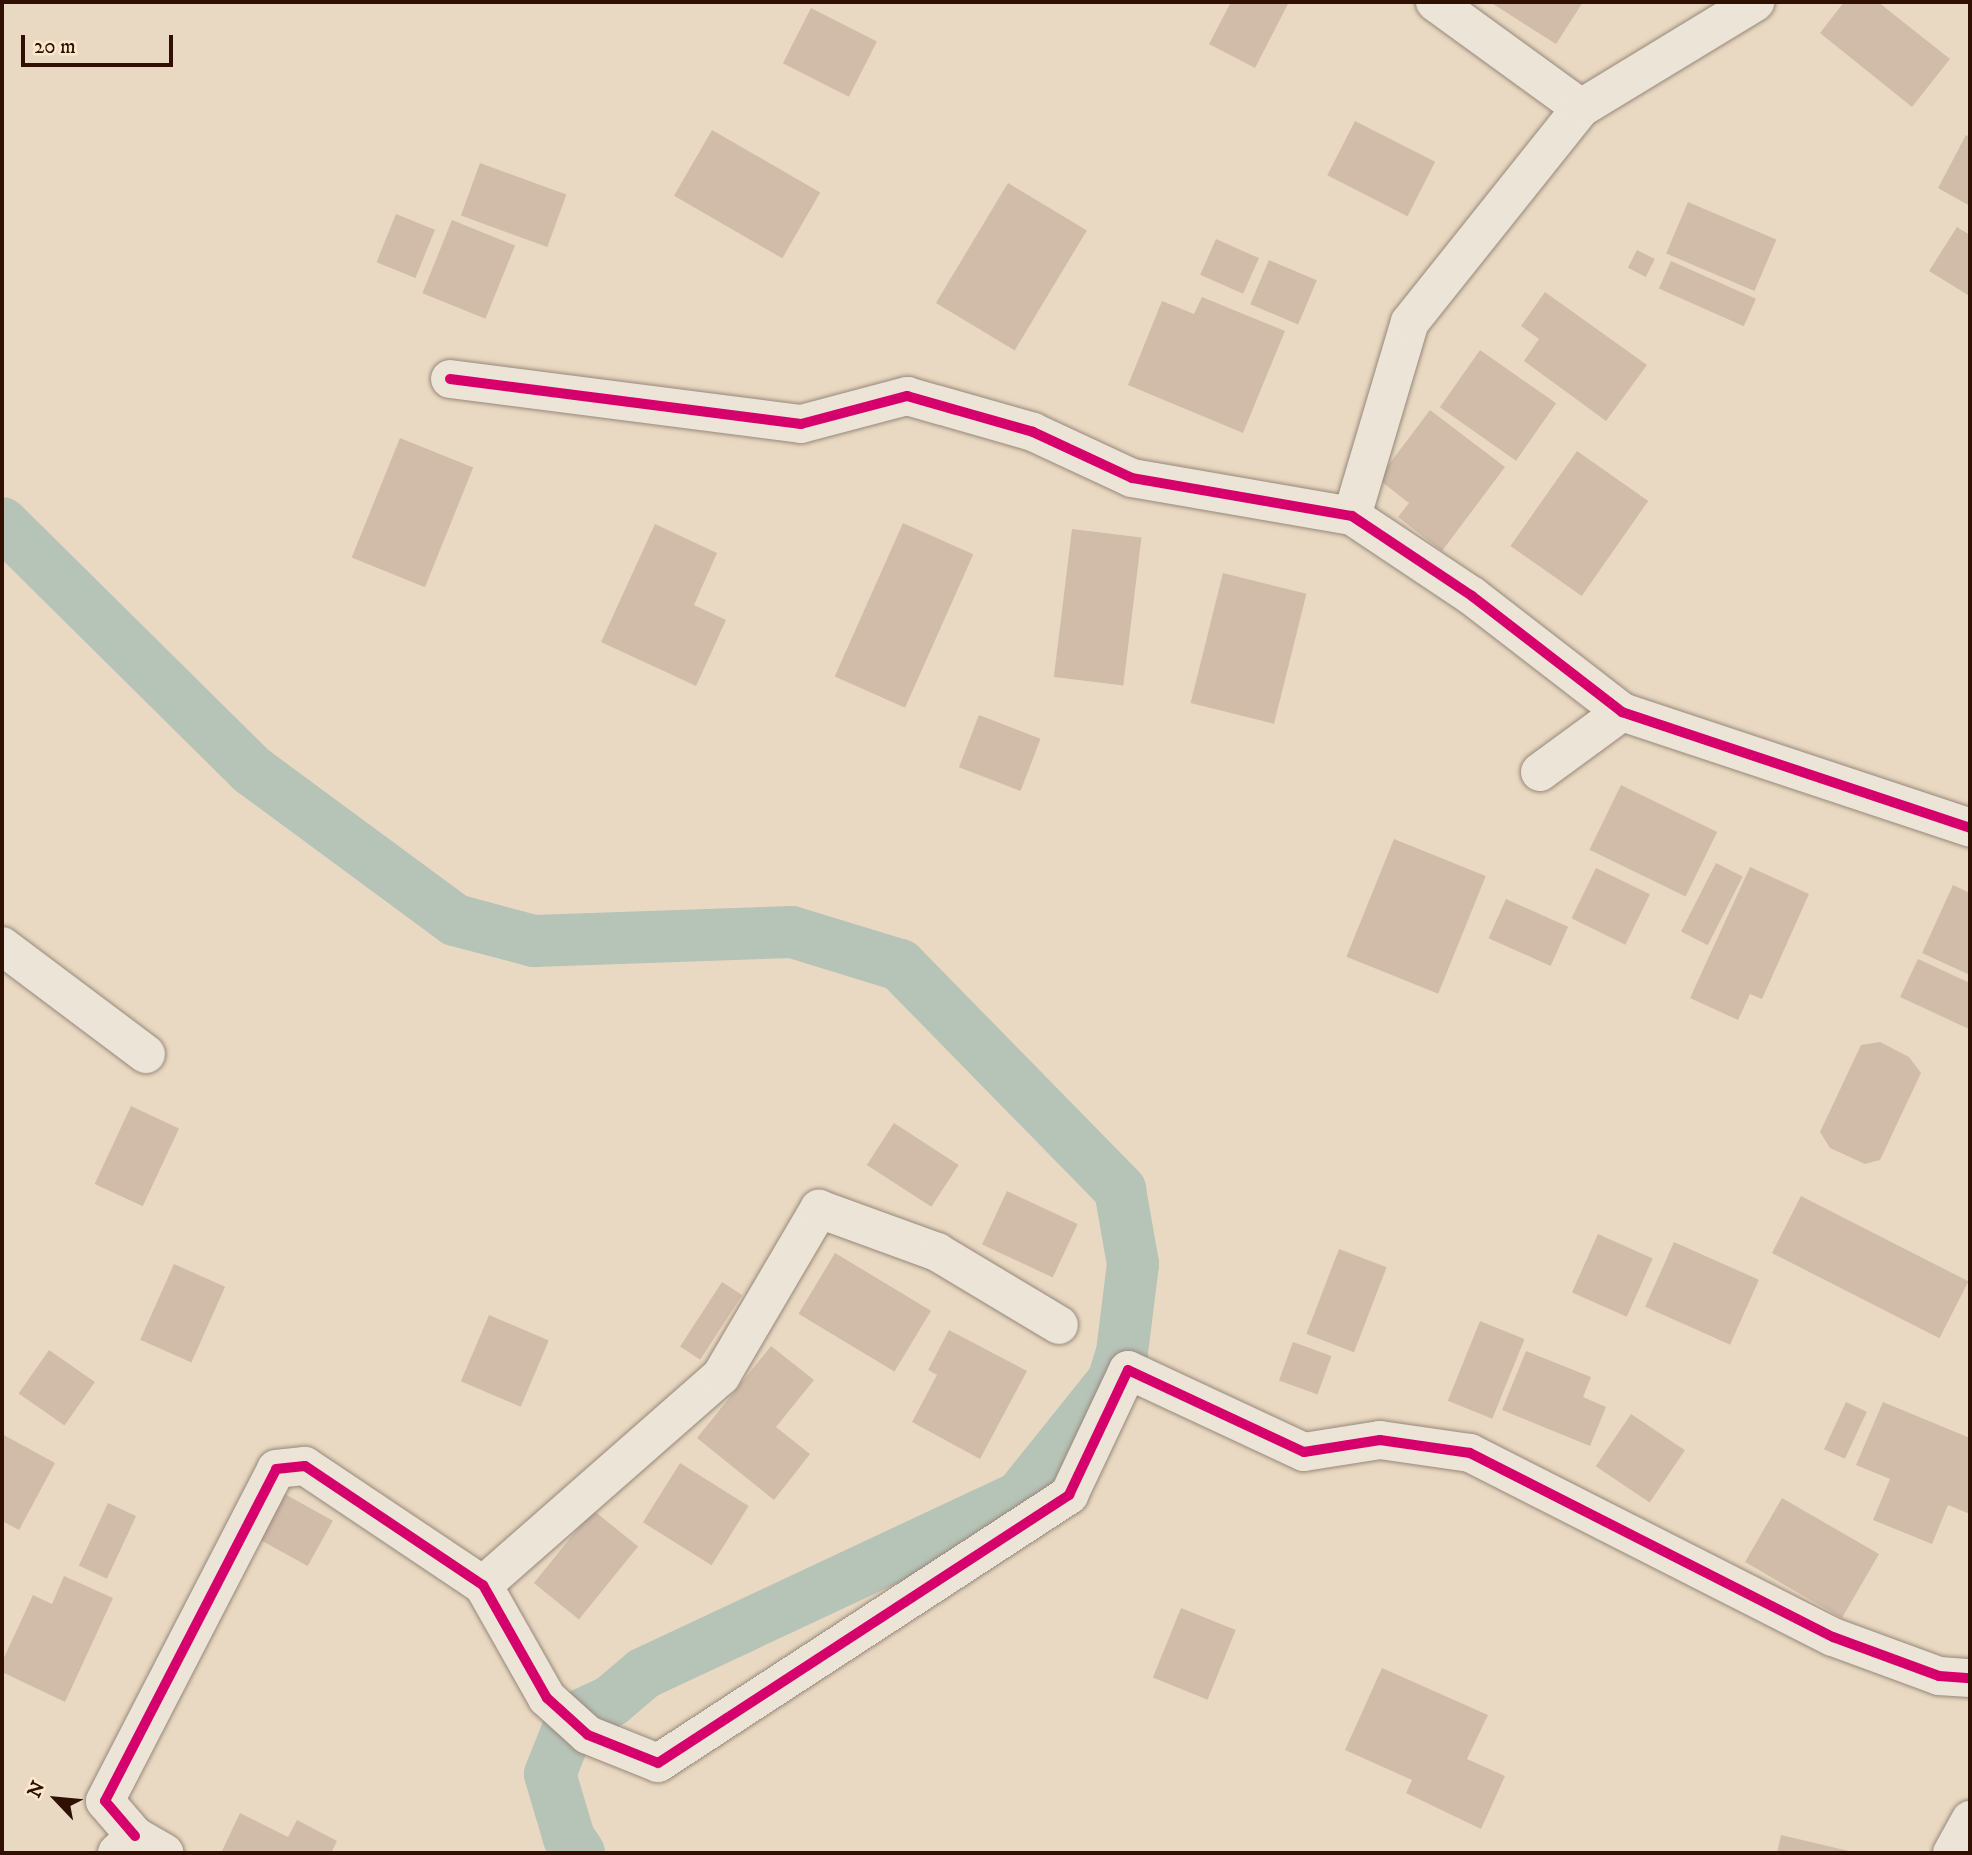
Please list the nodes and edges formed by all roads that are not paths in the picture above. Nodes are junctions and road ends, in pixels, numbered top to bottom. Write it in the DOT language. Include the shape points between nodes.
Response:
graph roads {
  1 [pos="1435,2"];
  2 [pos="1755,2"];
  3 [pos="1581,108"];
  4 [pos="450,379"];
  5 [pos="1352,516"];
  6 [pos="1622,712"];
  7 [pos="1541,772"];
  8 [pos="1970,828"];
  9 [pos="2,946"];
  10 [pos="146,1054"];
  11 [pos="1059,1325"];
  12 [pos="483,1585"];
  13 [pos="1970,1678"];
  14 [pos="1970,1820"];
  15 [pos="139,1847"];
  16 [pos="1952,1853"];
  1 -- 3 [label="street"];
  2 -- 3 [label="street"];
  3 -- 5 [label="street" via="1410,323"];
  4 -- 5 [label="street" via="801,424 907,396 1033,432 1132,478"];
  5 -- 6 [label="street" via="1472,596"];
  6 -- 7 [label="street"];
  6 -- 8 [label="street"];
  9 -- 10 [label="street"];
  11 -- 12 [label="street" via="937,1252 819,1209 721,1376"];
  12 -- 13 [label="street" via="547,1698 588,1735 659,1763 1069,1495 1128,1370 1304,1452 1380,1440 1471,1452 1833,1637 1939,1676"];
  12 -- 15 [label="street" via="305,1466 276,1469 105,1801"];
  14 -- 16 [label="street"];
}
